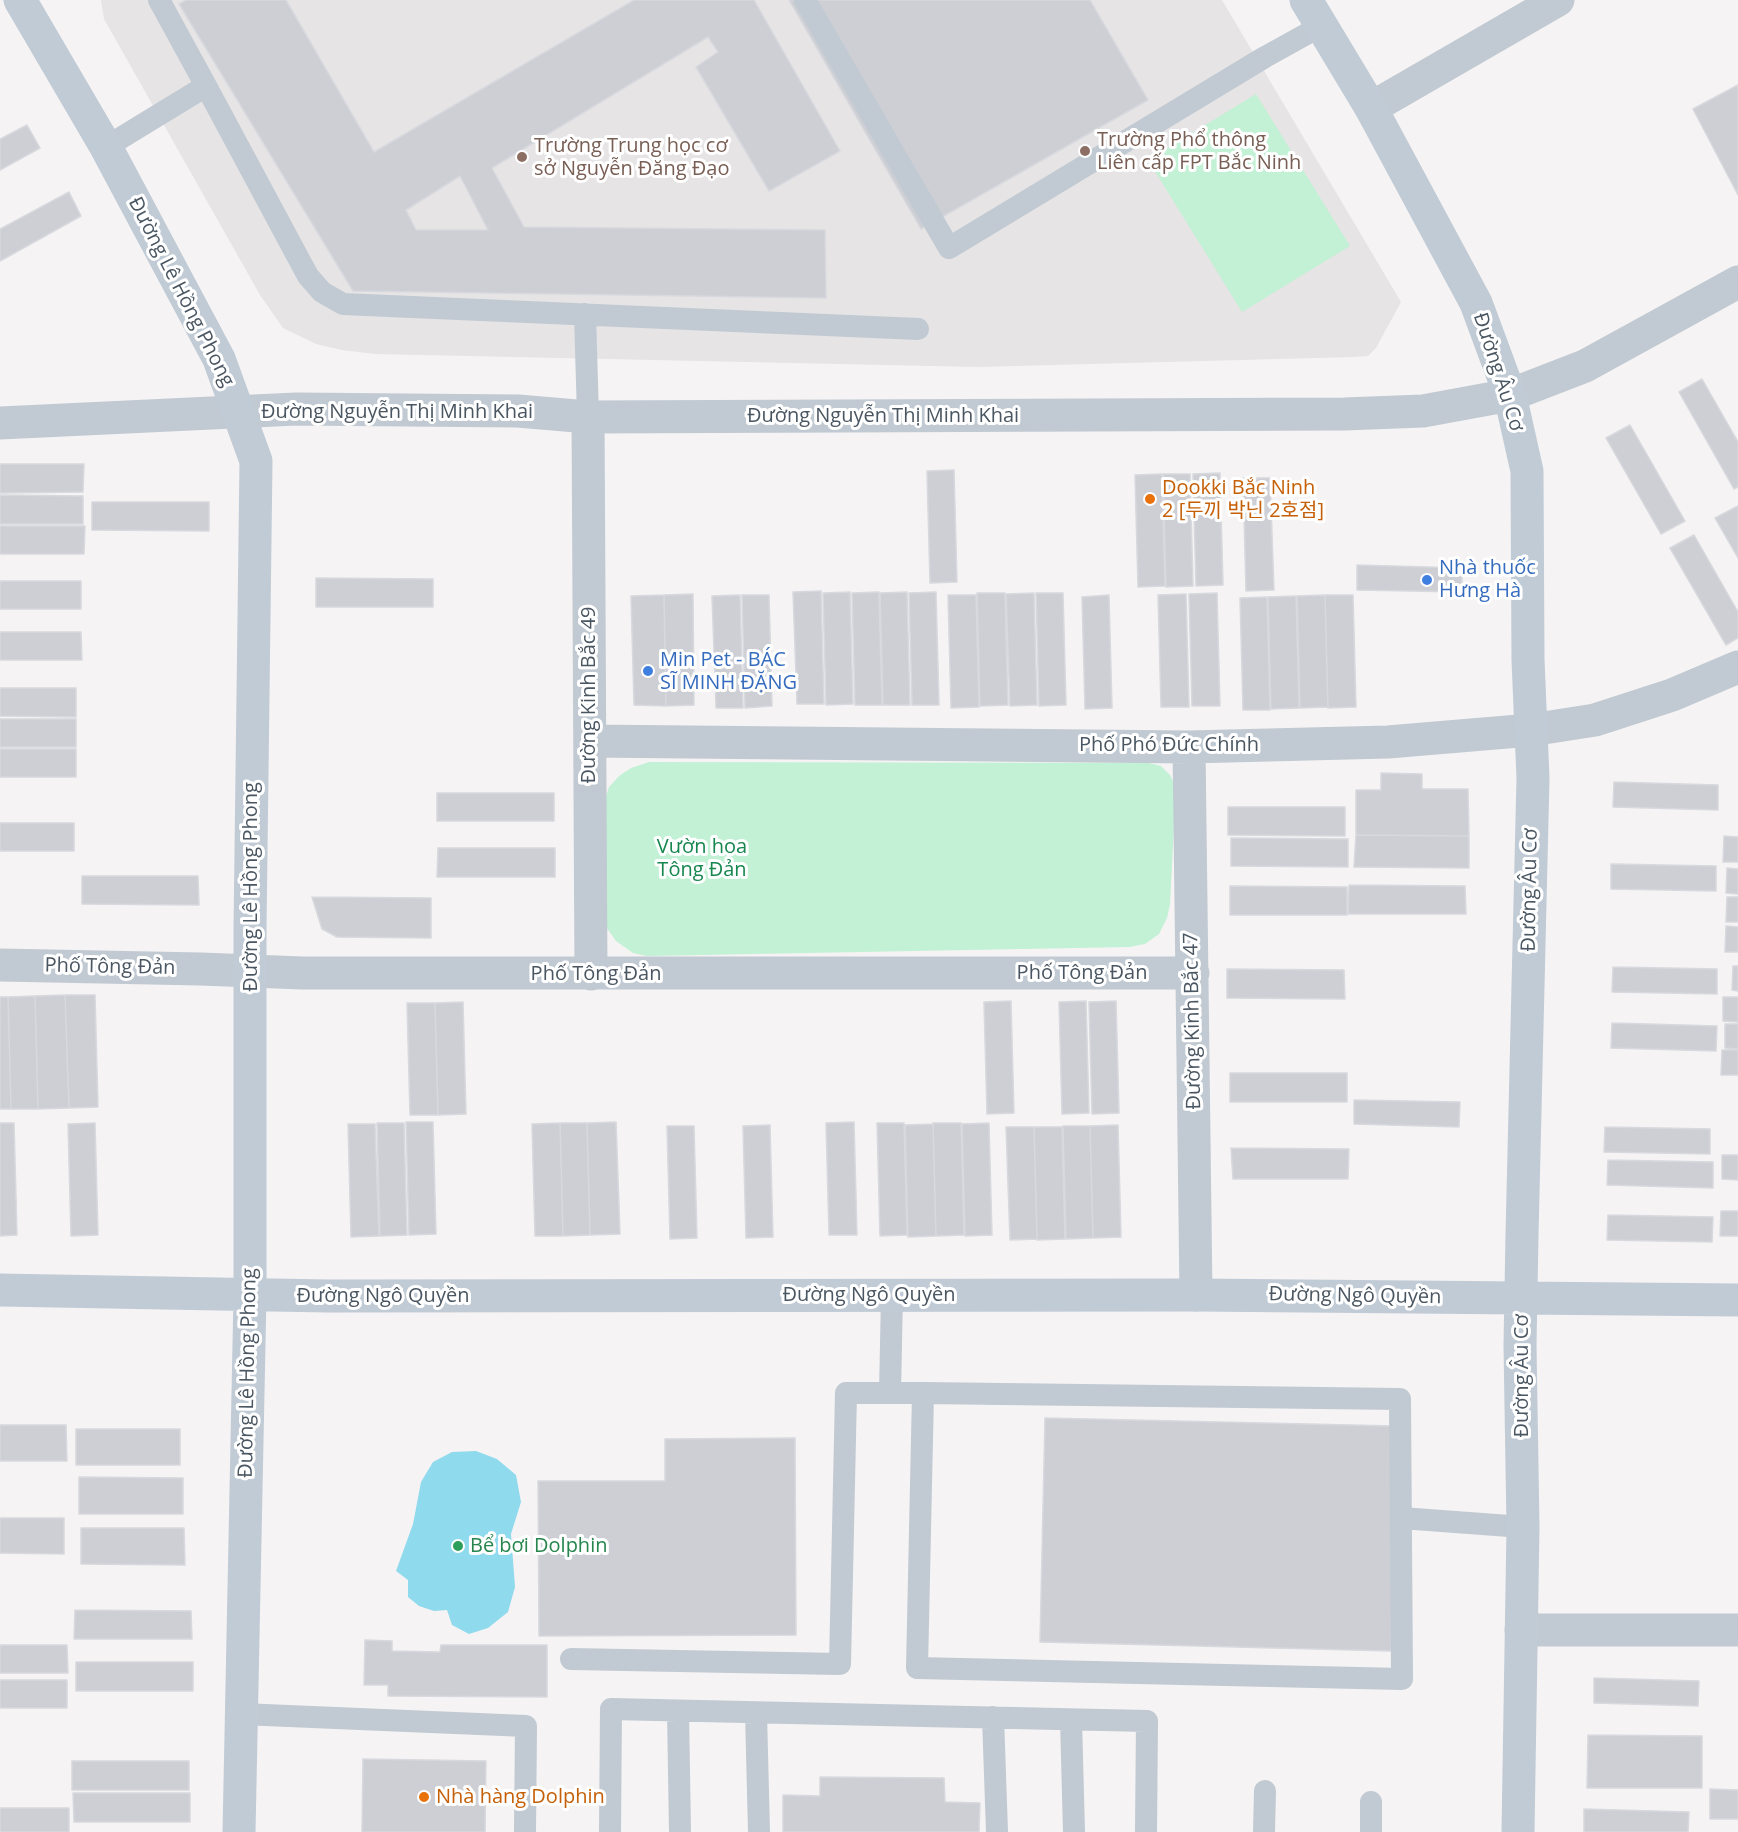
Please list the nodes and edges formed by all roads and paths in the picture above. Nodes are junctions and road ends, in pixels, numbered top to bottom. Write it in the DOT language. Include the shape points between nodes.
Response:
graph roads {
  1 [pos="20,0"];
  2 [pos="159,0"];
  3 [pos="805,0"];
  4 [pos="1558,0"];
  5 [pos="1314,13"];
  6 [pos="206,86"];
  7 [pos="1371,108"];
  8 [pos="106,147"];
  9 [pos="1738,282"];
  10 [pos="585,314"];
  11 [pos="918,330"];
  12 [pos="1510,395"];
  13 [pos="239,411"];
  14 [pos="588,417"];
  15 [pos="0,423"];
  16 [pos="1738,667"];
  17 [pos="1531,730"];
  18 [pos="590,741"];
  19 [pos="1189,747"];
  20 [pos="0,965"];
  21 [pos="250,971"];
  22 [pos="1192,973"];
  23 [pos="591,974"];
  24 [pos="0,1290"];
  25 [pos="250,1295"];
  26 [pos="892,1295"];
  27 [pos="1196,1295"];
  28 [pos="1522,1297"];
  29 [pos="1738,1300"];
  30 [pos="890,1393"];
  31 [pos="923,1393"];
  32 [pos="1401,1518"];
  33 [pos="1522,1527"];
  34 [pos="1521,1630"];
  35 [pos="1738,1630"];
  36 [pos="571,1659"];
  37 [pos="678,1711"];
  38 [pos="756,1713"];
  39 [pos="241,1714"];
  40 [pos="993,1718"];
  41 [pos="1071,1720"];
  42 [pos="1265,1791"];
  43 [pos="1371,1802"];
  44 [pos="239,1832"];
  45 [pos="525,1832"];
  46 [pos="610,1832"];
  47 [pos="680,1832"];
  48 [pos="759,1832"];
  49 [pos="997,1832"];
  50 [pos="1074,1832"];
  51 [pos="1146,1832"];
  52 [pos="1264,1832"];
  53 [pos="1371,1832"];
  54 [pos="1518,1832"];
  1 -- 8 [label="street, Đường Lê Hồng Phong"];
  2 -- 6 [label="lane"];
  3 -- 5 [label="lane" via="949,248 1265,57"];
  4 -- 7 [label="street"];
  5 -- 7 [label="street, Đường Âu Cơ"];
  6 -- 8 [label="lane"];
  6 -- 10 [label="lane" via="308,276 322,292 343,304"];
  7 -- 12 [label="street, Đường Âu Cơ" via="1476,303"];
  8 -- 13 [label="street, Đường Lê Hồng Phong" via="219,359"];
  9 -- 12 [label="street, Đường Nguyễn Thị Minh Khai" via="1585,366"];
  10 -- 11 [label="lane"];
  10 -- 14 [label="lane"];
  12 -- 14 [label="street, Đường Nguyễn Thị Minh Khai" via="1423,411 1344,414"];
  12 -- 17 [label="street, Đường Âu Cơ" via="1527,471"];
  13 -- 14 [label="street, Đường Nguyễn Thị Minh Khai" via="518,411"];
  13 -- 15 [label="street, Đường Nguyễn Thị Minh Khai"];
  13 -- 21 [label="street, Đường Lê Hồng Phong" via="256,460"];
  14 -- 18 [label="street, Đường Kinh Bắc 49"];
  16 -- 17 [label="street, Phố Phó Đức Chính" via="1672,695 1595,720"];
  17 -- 19 [label="street, Phố Phó Đức Chính" via="1388,742"];
  17 -- 28 [label="street, Đường Âu Cơ"];
  18 -- 19 [label="street, Phố Phó Đức Chính"];
  18 -- 23 [label="street, Đường Kinh Bắc 49"];
  19 -- 22 [label="street, Đường Kinh Bắc 47"];
  20 -- 21 [label="street, Phố Tông Đản"];
  21 -- 23 [label="street, Phố Tông Đản"];
  21 -- 25 [label="street, Đường Lê Hồng Phong"];
  22 -- 23 [label="street, Phố Tông Đản"];
  22 -- 27 [label="street, Đường Kinh Bắc 47"];
  24 -- 25 [label="street, Đường Ngô Quyền"];
  25 -- 26 [label="street, Đường Ngô Quyền"];
  25 -- 39 [label="street, Đường Lê Hồng Phong"];
  26 -- 27 [label="street, Đường Ngô Quyền"];
  26 -- 30 [label="lane"];
  27 -- 28 [label="street, Đường Ngô Quyền"];
  28 -- 29 [label="street, Đường Ngô Quyền"];
  28 -- 33 [label="street, Đường Âu Cơ"];
  30 -- 31 [label="lane"];
  30 -- 36 [label="lane" via="846,1393 840,1664"];
  31 -- 32 [label="lane" via="1400,1399"];
  31 -- 32 [label="lane" via="917,1668 1402,1678"];
  32 -- 33 [label="lane"];
  33 -- 34 [label="street, Đường Âu Cơ"];
  34 -- 35 [label="street"];
  34 -- 54 [label="street, Đường Âu Cơ"];
  37 -- 38 [label="lane"];
  37 -- 46 [label="lane" via="611,1709"];
  37 -- 47 [label="lane"];
  38 -- 40 [label="lane"];
  38 -- 48 [label="lane"];
  39 -- 44 [label="street, Đường Lê Hồng Phong"];
  39 -- 45 [label="lane" via="526,1726"];
  40 -- 41 [label="lane"];
  40 -- 49 [label="lane"];
  41 -- 50 [label="lane"];
  41 -- 51 [label="lane" via="1147,1721"];
  42 -- 52 [label="lane"];
  43 -- 53 [label="lane"];
}
